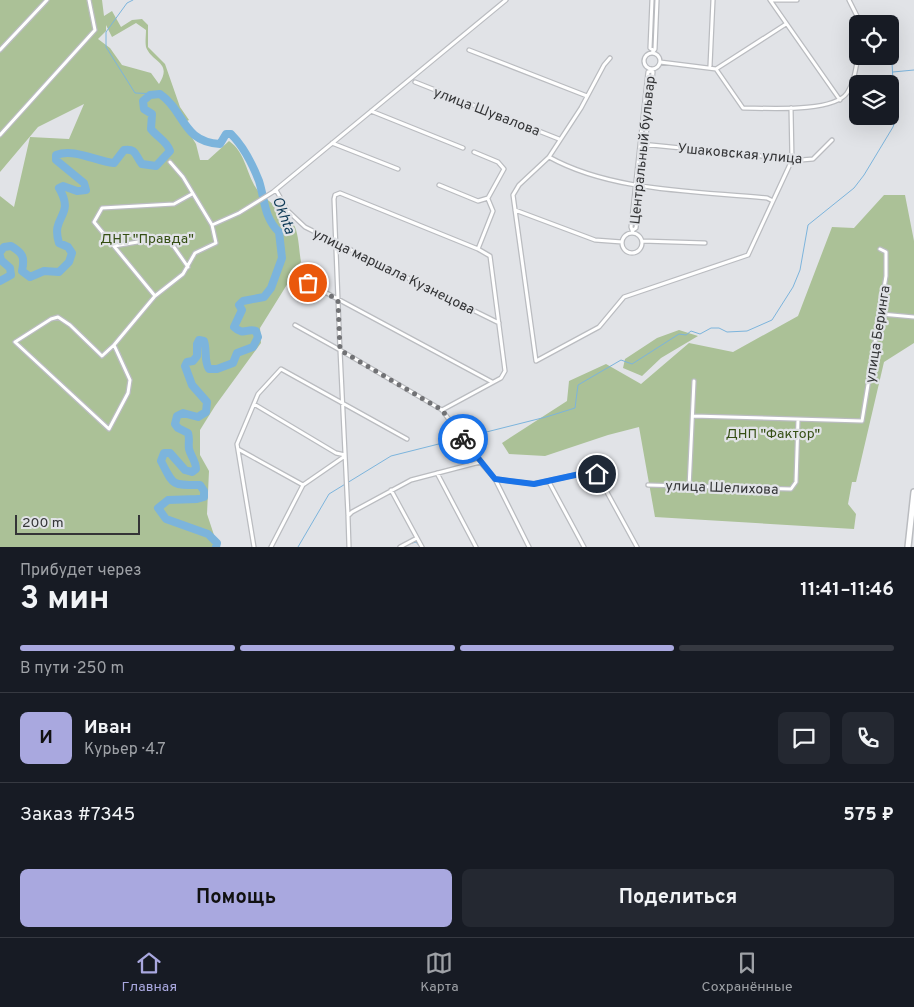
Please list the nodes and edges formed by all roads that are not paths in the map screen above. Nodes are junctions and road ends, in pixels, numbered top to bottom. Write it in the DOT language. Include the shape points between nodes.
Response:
graph roads {
  1 [pos="47,0"];
  2 [pos="88,0"];
  3 [pos="506,0"];
  4 [pos="652,0"];
  5 [pos="658,0"];
  6 [pos="712,0"];
  7 [pos="770,0"];
  8 [pos="797,0"];
  9 [pos="849,0"];
  10 [pos="856,15"];
  11 [pos="786,24"];
  12 [pos="0,50"];
  13 [pos="469,50"];
  14 [pos="653,52"];
  15 [pos="610,58"];
  16 [pos="660,62"];
  17 [pos="855,65"];
  18 [pos="710,66"];
  19 [pos="716,68"];
  20 [pos="651,70"];
  21 [pos="415,82"];
  22 [pos="587,96"];
  23 [pos="840,100"];
  24 [pos="791,108"];
  25 [pos="371,111"];
  26 [pos="0,135"];
  27 [pos="559,139"];
  28 [pos="832,140"];
  29 [pos="332,143"];
  30 [pos="643,144"];
  31 [pos="463,148"];
  32 [pos="474,152"];
  33 [pos="549,157"];
  34 [pos="792,160"];
  35 [pos="170,162"];
  36 [pos="398,169"];
  37 [pos="439,185"];
  38 [pos="638,185"];
  39 [pos="274,191"];
  40 [pos="192,194"];
  41 [pos="488,198"];
  42 [pos="478,201"];
  43 [pos="773,201"];
  44 [pos="491,206"];
  45 [pos="515,210"];
  46 [pos="212,225"];
  47 [pos="633,232"];
  48 [pos="336,242"];
  49 [pos="622,242"];
  50 [pos="642,242"];
  51 [pos="705,243"];
  52 [pos="114,246"];
  53 [pos="478,249"];
  54 [pos="880,249"];
  55 [pos="188,267"];
  56 [pos="308,283"];
  57 [pos="155,296"];
  58 [pos="338,300"];
  59 [pos="881,314"];
  60 [pos="914,316"];
  61 [pos="500,323"];
  62 [pos="295,325"];
  63 [pos="114,345"];
  64 [pos="340,350"];
  65 [pos="694,381"];
  66 [pos="493,383"];
  67 [pos="343,403"];
  68 [pos="254,404"];
  69 [pos="442,410"];
  70 [pos="693,416"];
  71 [pos="798,420"];
  72 [pos="407,439"];
  73 [pos="237,448"];
  74 [pos="345,456"];
  75 [pos="480,462"];
  76 [pos="437,473"];
  77 [pos="495,479"];
  78 [pos="549,482"];
  79 [pos="303,485"];
  80 [pos="648,485"];
  81 [pos="689,488"];
  82 [pos="391,490"];
  83 [pos="914,492"];
  84 [pos="348,516"];
  85 [pos="417,538"];
  86 [pos="254,547"];
  87 [pos="272,547"];
  88 [pos="349,547"];
  89 [pos="400,547"];
  90 [pos="422,547"];
  91 [pos="476,547"];
  92 [pos="530,547"];
  93 [pos="584,547"];
  94 [pos="637,547"];
  95 [pos="908,547"];
  1 -- 12 [label="street"];
  2 -- 26 [label="street" via="95,30"];
  3 -- 25 [label="street"];
  4 -- 14 [label="street, Центральный бульвар" via="650,48"];
  5 -- 14 [label="street, Центральный бульвар"];
  6 -- 18 [label="street"];
  7 -- 8 [label="street"];
  7 -- 11 [label="street"];
  9 -- 10 [label="street"];
  11 -- 19 [label="street"];
  11 -- 23 [label="street"];
  13 -- 22 [label="street"];
  14 -- 16 [label="street, Центральный бульвар"];
  14 -- 20 [label="street, Центральный бульвар" via="644,59 645,66"];
  15 -- 22 [label="street"];
  16 -- 18 [label="street"];
  16 -- 20 [label="street, Центральный бульвар"];
  17 -- 23 [label="street" via="847,93"];
  18 -- 19 [label="street"];
  19 -- 24 [label="street" via="743,108"];
  20 -- 30 [label="street, Центральный бульвар" via="648,72"];
  21 -- 27 [label="street, улица Шувалова"];
  22 -- 27 [label="street"];
  23 -- 24 [label="street" via="826,105"];
  24 -- 34 [label="street"];
  25 -- 29 [label="street"];
  25 -- 31 [label="street"];
  27 -- 33 [label="street"];
  28 -- 34 [label="street, Ушаковская улица" via="813,158"];
  29 -- 36 [label="street"];
  29 -- 39 [label="street"];
  30 -- 34 [label="street, Ушаковская улица"];
  30 -- 38 [label="street, Центральный бульвар"];
  32 -- 41 [label="street" via="502,165 503,172"];
  33 -- 38 [label="street" via="602,179"];
  33 -- 45 [label="street" via="513,195"];
  34 -- 43 [label="street"];
  35 -- 40 [label="street" via="183,176"];
  37 -- 42 [label="street"];
  38 -- 43 [label="street"];
  38 -- 47 [label="street, Центральный бульвар" via="636,228"];
  39 -- 46 [label="street"];
  39 -- 48 [label="street, улица маршала Кузнецова" via="288,211 305,226"];
  40 -- 46 [label="street"];
  40 -- 52 [label="street" via="174,204 102,208 94,222"];
  41 -- 42 [label="street"];
  41 -- 44 [label="street"];
  42 -- 44 [label="street"];
  43 -- 45 [label="street" via="748,255 624,297 599,326 536,361"];
  44 -- 53 [label="street" via="493,211"];
  45 -- 49 [label="street" via="595,240"];
  46 -- 55 [label="street" via="216,243 195,253"];
  47 -- 49 [label="street, Центральный бульвар"];
  47 -- 50 [label="street, Центральный бульвар"];
  48 -- 53 [label="street" via="334,195 340,193"];
  48 -- 58 [label="street"];
  48 -- 61 [label="street, улица маршала Кузнецова"];
  49 -- 50 [label="street, Центральный бульвар" via="622,247 631,253 639,250"];
  50 -- 51 [label="street"];
  52 -- 55 [label="street" via="167,237"];
  52 -- 57 [label="street"];
  53 -- 61 [label="street" via="492,260"];
  54 -- 59 [label="street, улица Беринга" via="886,252"];
  55 -- 57 [label="street"];
  56 -- 58 [label="street"];
  57 -- 63 [label="street"];
  58 -- 64 [label="street"];
  58 -- 66 [label="street"];
  59 -- 60 [label="street"];
  59 -- 71 [label="street, улица Беринга" via="862,421"];
  61 -- 66 [label="street" via="505,371 502,378"];
  62 -- 64 [label="street"];
  63 -- 63 [label="street" via="130,380 128,393 109,429 15,342 51,318 58,317 102,356"];
  64 -- 67 [label="street"];
  64 -- 69 [label="street"];
  65 -- 70 [label="street"];
  66 -- 69 [label="street"];
  67 -- 68 [label="street" via="281,369 258,394"];
  67 -- 72 [label="street"];
  67 -- 74 [label="street"];
  68 -- 73 [label="street"];
  68 -- 74 [label="street"];
  69 -- 75 [label="street"];
  70 -- 71 [label="street"];
  70 -- 81 [label="street"];
  71 -- 81 [label="street, улица Шелихова" via="796,482 790,489"];
  73 -- 79 [label="street"];
  73 -- 86 [label="street"];
  74 -- 79 [label="street"];
  74 -- 84 [label="street"];
  75 -- 76 [label="street"];
  75 -- 77 [label="street"];
  76 -- 82 [label="street"];
  76 -- 91 [label="street"];
  77 -- 78 [label="street" via="534,484"];
  77 -- 92 [label="street"];
  78 -- 93 [label="street"];
  78 -- 94 [label="street" via="589,472 597,474"];
  79 -- 87 [label="street"];
  80 -- 81 [label="street, улица Шелихова"];
  82 -- 84 [label="street"];
  82 -- 85 [label="street"];
  83 -- 95 [label="main road"];
  84 -- 88 [label="street"];
  85 -- 89 [label="street"];
  85 -- 90 [label="street"];
}
